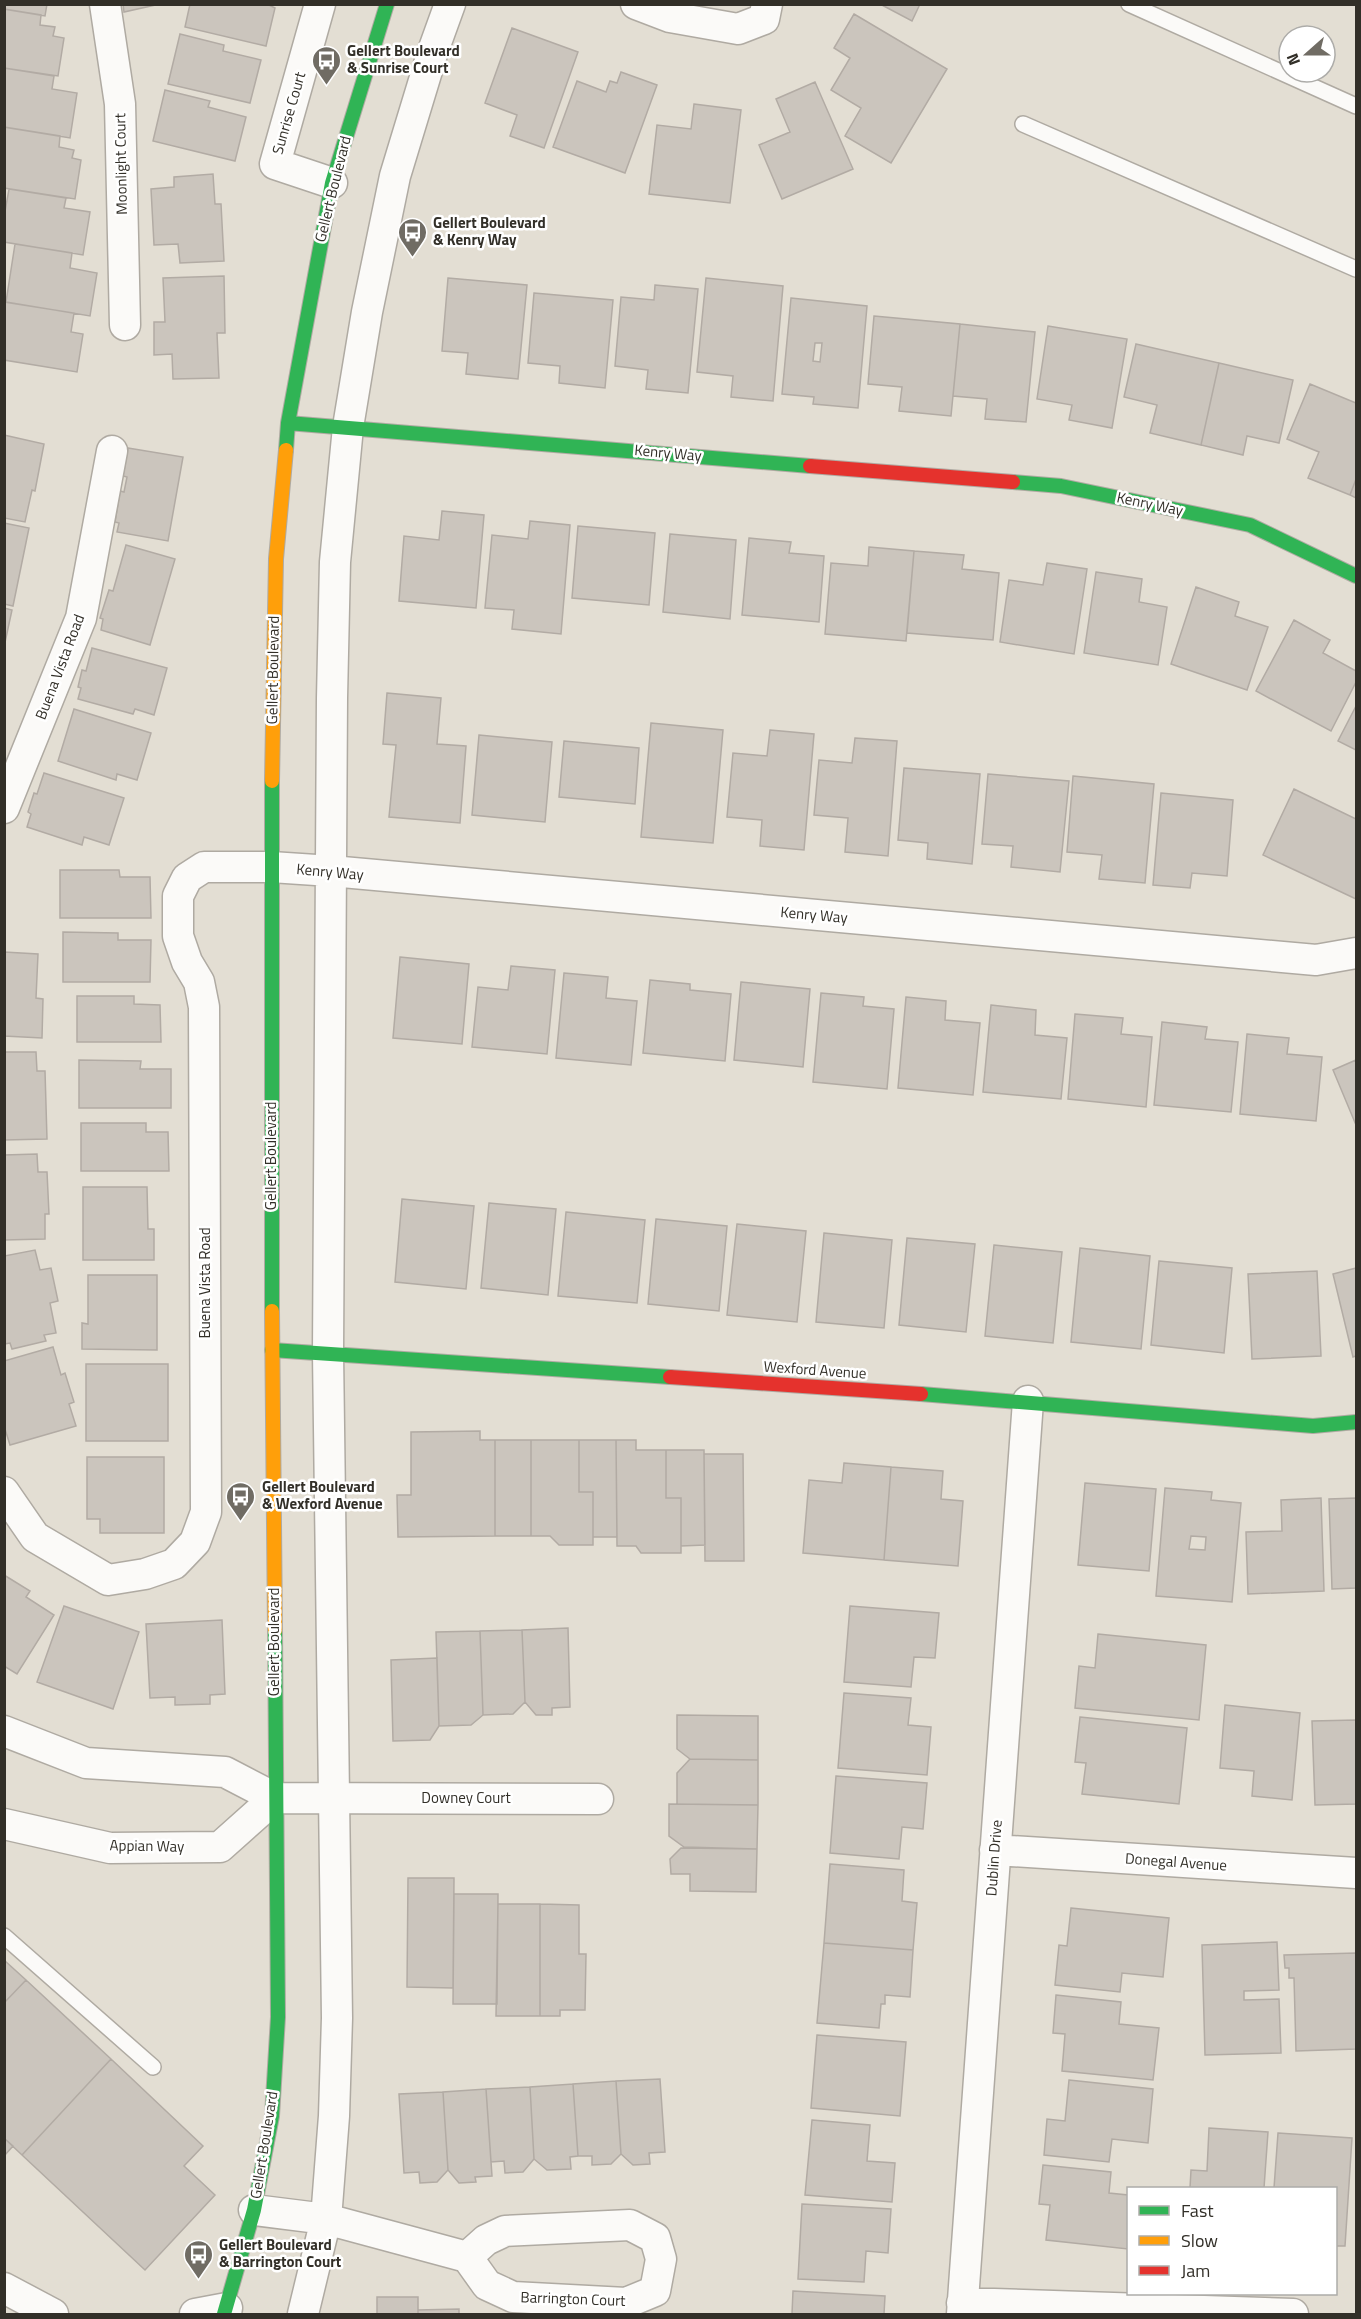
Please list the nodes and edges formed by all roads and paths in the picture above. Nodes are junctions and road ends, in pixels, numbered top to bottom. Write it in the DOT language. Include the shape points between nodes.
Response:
graph roads {
  1 [pos="105,4"];
  2 [pos="320,4"];
  3 [pos="387,4"];
  4 [pos="450,4"];
  5 [pos="636,4"];
  6 [pos="766,4"];
  7 [pos="1129,4"];
  8 [pos="1356,106"];
  9 [pos="1023,124"];
  10 [pos="332,183"];
  11 [pos="1356,269"];
  12 [pos="125,325"];
  13 [pos="288,423"];
  14 [pos="348,427"];
  15 [pos="112,451"];
  16 [pos="1356,576"];
  17 [pos="4,808"];
  18 [pos="271,867"];
  19 [pos="330,871"];
  20 [pos="1356,953"];
  21 [pos="272,1350"];
  22 [pos="328,1353"];
  23 [pos="1028,1401"];
  24 [pos="1356,1422"];
  25 [pos="4,1492"];
  26 [pos="4,1731"];
  27 [pos="334,1797"];
  28 [pos="275,1798"];
  29 [pos="598,1799"];
  30 [pos="4,1824"];
  31 [pos="995,1850"];
  32 [pos="1356,1873"];
  33 [pos="4,1936"];
  34 [pos="153,2067"];
  35 [pos="254,2210"];
  36 [pos="326,2219"];
  37 [pos="467,2258"];
  38 [pos="4,2288"];
  39 [pos="962,2309"];
  40 [pos="225,2311"];
  41 [pos="53,2314"];
  42 [pos="195,2314"];
  43 [pos="303,2314"];
  44 [pos="1293,2314"];
  1 -- 12 [label="street, Moonlight Court" via="120,104"];
  2 -- 10 [label="street, Sunrise Court" via="275,164"];
  3 -- 10 [label="street, Gellert Boulevard"];
  4 -- 14 [label="street" via="395,176"];
  5 -- 6 [label="street" via="670,17 738,29 764,19"];
  7 -- 8 [label="lane"];
  9 -- 11 [label="lane"];
  10 -- 13 [label="street, Gellert Boulevard"];
  13 -- 14 [label="street, Kenry Way"];
  13 -- 18 [label="street, Gellert Boulevard" via="276,559"];
  14 -- 16 [label="street, Kenry Way" via="1061,486 1250,525"];
  14 -- 19 [label="street" via="335,562"];
  15 -- 17 [label="street, Buena Vista Road" via="81,618"];
  18 -- 19 [label="street, Kenry Way"];
  18 -- 21 [label="street, Gellert Boulevard"];
  18 -- 25 [label="street, Buena Vista Road" via="204,867 187,878 178,896 178,936 199,982 204,1007 206,1512 195,1542 174,1564 108,1580 35,1537"];
  19 -- 20 [label="street, Kenry Way" via="1316,960"];
  19 -- 22 [label="street"];
  21 -- 22 [label="street, Wexford Avenue"];
  21 -- 28 [label="street, Gellert Boulevard"];
  22 -- 23 [label="street, Wexford Avenue"];
  22 -- 27 [label="street"];
  23 -- 24 [label="street, Wexford Avenue" via="1313,1426"];
  23 -- 31 [label="street, Dublin Drive"];
  26 -- 28 [label="street" via="86,1763 225,1772"];
  27 -- 28 [label="street"];
  27 -- 29 [label="street, Downey Court"];
  27 -- 36 [label="street" via="337,2018"];
  28 -- 30 [label="street, Appian Way" via="220,1846 110,1848"];
  28 -- 35 [label="street, Gellert Boulevard" via="278,2017 272,2116"];
  31 -- 32 [label="street, Donegal Avenue"];
  31 -- 39 [label="street, Dublin Drive"];
  33 -- 34 [label="lane"];
  35 -- 36 [label="street"];
  35 -- 40 [label="street, Gellert Boulevard"];
  36 -- 37 [label="street"];
  36 -- 43 [label="street"];
  37 -- 37 [label="street, Barrington Court" via="487,2285 513,2297 626,2303 655,2291 661,2259 655,2238 630,2225 505,2230 486,2240"];
  38 -- 41 [label="street"];
  39 -- 44 [label="street"];
  40 -- 42 [label="street"];
}
